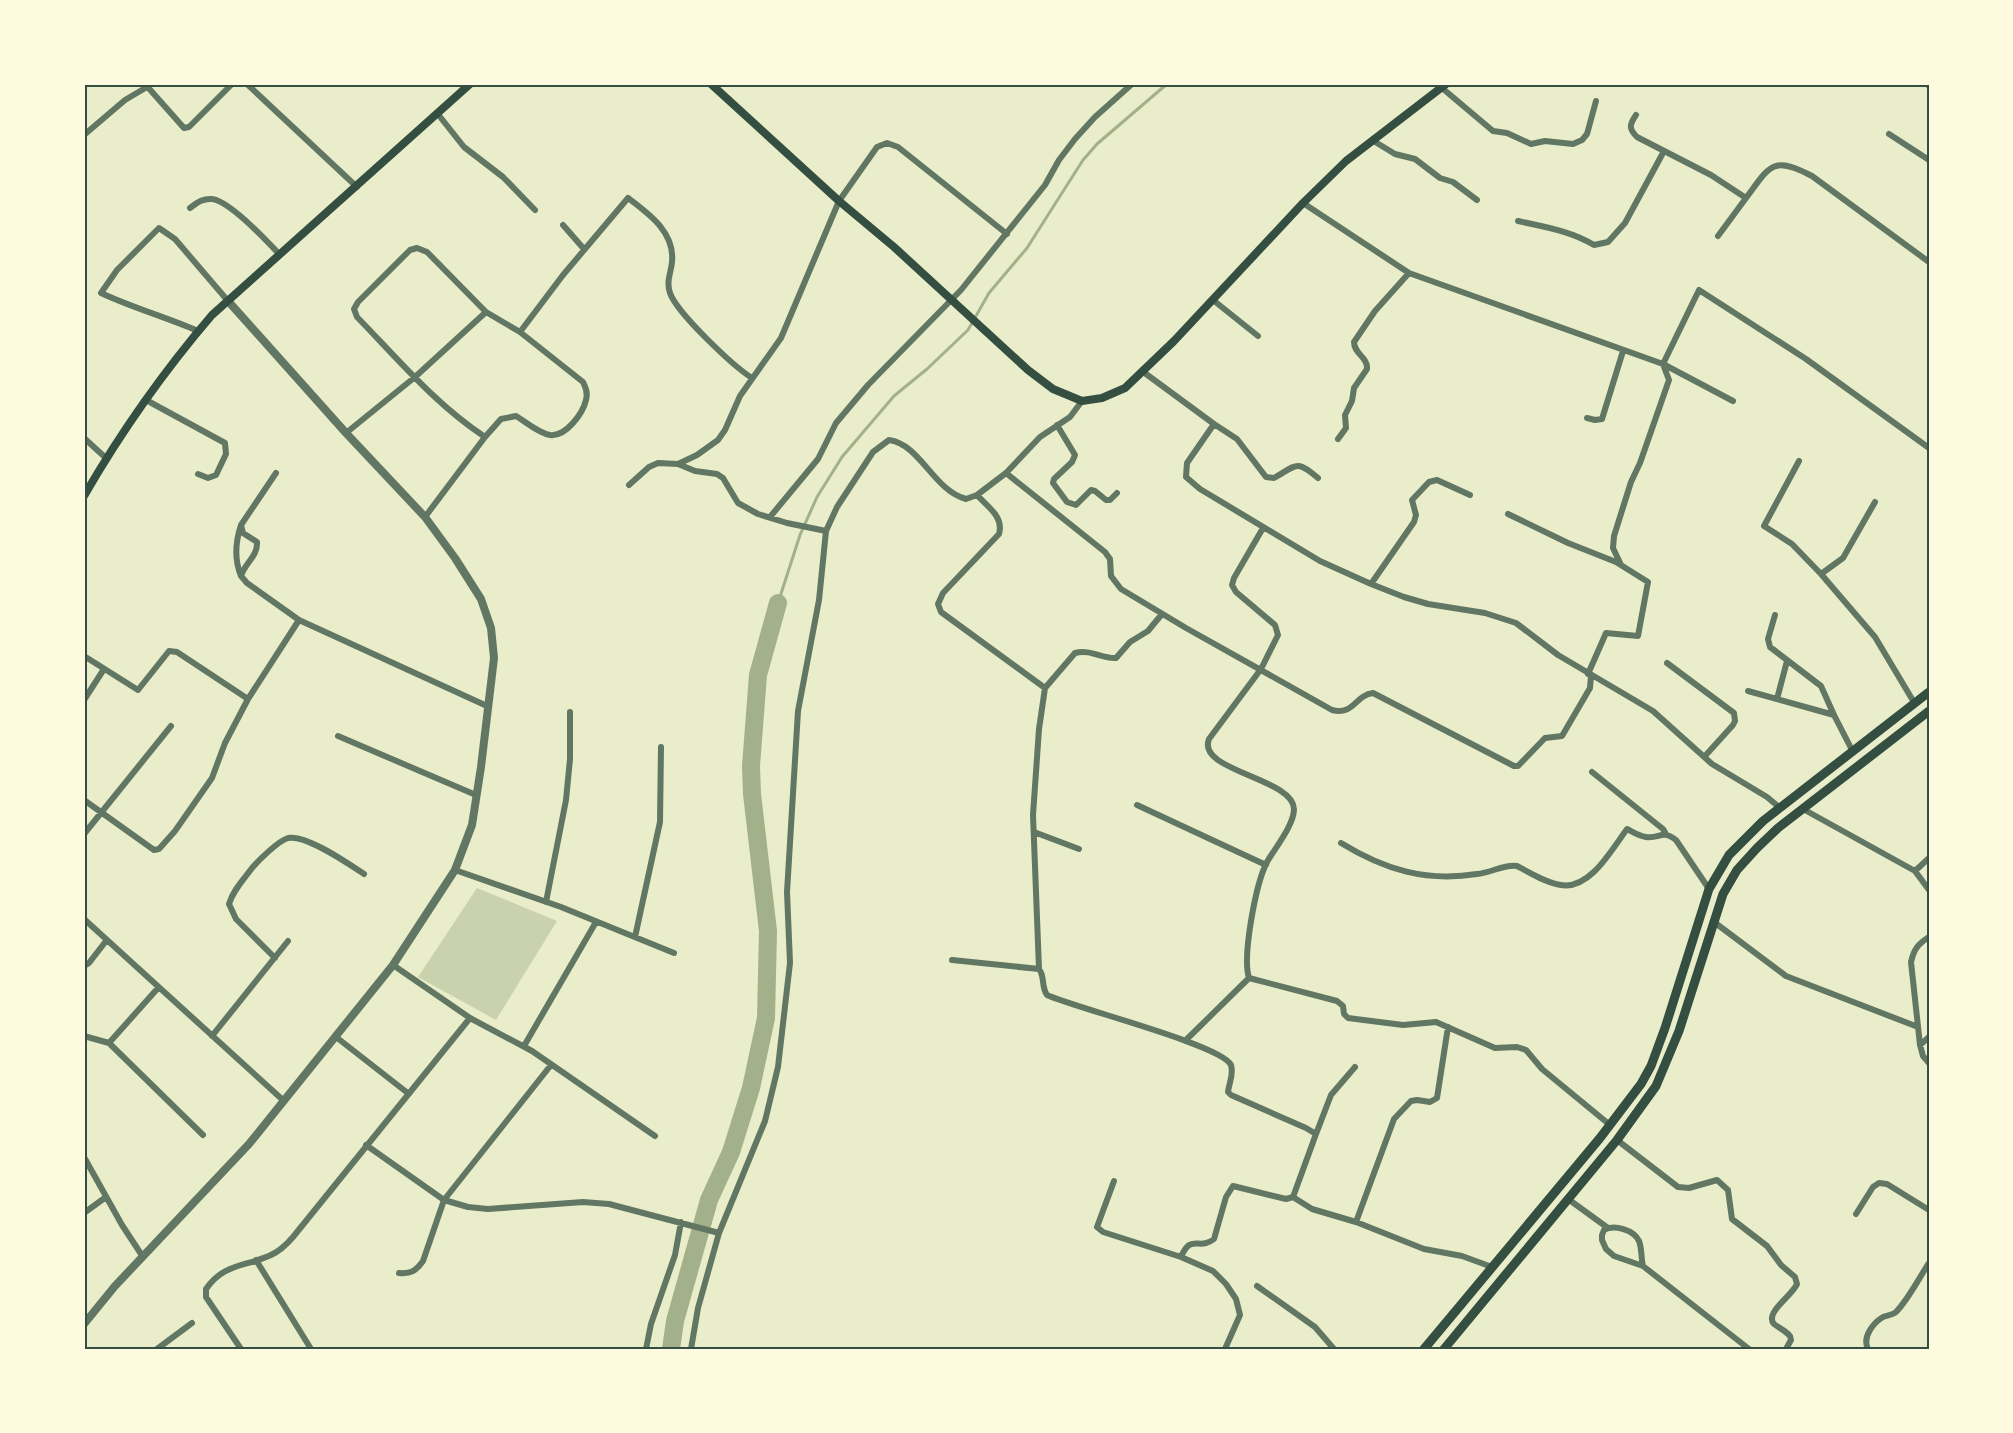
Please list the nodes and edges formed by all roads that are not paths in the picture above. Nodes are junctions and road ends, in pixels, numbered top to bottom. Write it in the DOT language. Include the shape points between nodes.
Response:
graph roads {
  1 [pos="231,84"];
  2 [pos="247,84"];
  3 [pos="470,84"];
  4 [pos="1132,84"];
  5 [pos="714,85"];
  6 [pos="146,86"];
  7 [pos="1444,86"];
  8 [pos="1596,101"];
  9 [pos="437,113"];
  10 [pos="1636,115"];
  11 [pos="1888,134"];
  12 [pos="84,135"];
  13 [pos="1372,140"];
  14 [pos="1664,151"];
  15 [pos="1929,160"];
  16 [pos="357,187"];
  17 [pos="1746,198"];
  18 [pos="1478,200"];
  19 [pos="839,201"];
  20 [pos="1303,203"];
  21 [pos="190,208"];
  22 [pos="535,210"];
  23 [pos="1518,221"];
  24 [pos="563,225"];
  25 [pos="1007,234"];
  26 [pos="1718,236"];
  27 [pos="584,249"];
  28 [pos="280,255"];
  29 [pos="1929,262"];
  30 [pos="1409,273"];
  31 [pos="1213,300"];
  32 [pos="228,301"];
  33 [pos="486,312"];
  34 [pos="198,331"];
  35 [pos="520,332"];
  36 [pos="1258,336"];
  37 [pos="1623,351"];
  38 [pos="1663,364"];
  39 [pos="1142,371"];
  40 [pos="415,376"];
  41 [pos="752,378"];
  42 [pos="146,400"];
  43 [pos="1732,400"];
  44 [pos="1082,401"];
  45 [pos="1587,418"];
  46 [pos="1214,424"];
  47 [pos="1057,425"];
  48 [pos="346,433"];
  49 [pos="484,437"];
  50 [pos="84,438"];
  51 [pos="1338,439"];
  52 [pos="1929,447"];
  53 [pos="107,459"];
  54 [pos="1799,461"];
  55 [pos="678,464"];
  56 [pos="276,473"];
  57 [pos="1005,473"];
  58 [pos="198,474"];
  59 [pos="1318,478"];
  60 [pos="629,485"];
  61 [pos="1117,493"];
  62 [pos="977,495"];
  63 [pos="1470,495"];
  64 [pos="84,496"];
  65 [pos="1875,502"];
  66 [pos="1508,514"];
  67 [pos="425,517"];
  68 [pos="770,517"];
  69 [pos="241,525"];
  70 [pos="1263,528"];
  71 [pos="826,531"];
  72 [pos="1621,565"];
  73 [pos="1821,574"];
  74 [pos="241,576"];
  75 [pos="1371,584"];
  76 [pos="1162,614"];
  77 [pos="1775,615"];
  78 [pos="299,620"];
  79 [pos="84,656"];
  80 [pos="1787,661"];
  81 [pos="1667,663"];
  82 [pos="104,669"];
  83 [pos="1261,669"];
  84 [pos="1589,675"];
  85 [pos="1045,688"];
  86 [pos="1748,691"];
  87 [pos="1929,692"];
  88 [pos="248,699"];
  89 [pos="1777,699"];
  90 [pos="84,700"];
  91 [pos="1915,704"];
  92 [pos="487,706"];
  93 [pos="1929,711"];
  94 [pos="570,712"];
  95 [pos="1834,715"];
  96 [pos="171,726"];
  97 [pos="338,736"];
  98 [pos="661,747"];
  99 [pos="1853,752"];
  100 [pos="1704,756"];
  101 [pos="1593,772"];
  102 [pos="476,795"];
  103 [pos="84,800"];
  104 [pos="1137,806"];
  105 [pos="1780,808"];
  106 [pos="1803,809"];
  107 [pos="101,812"];
  108 [pos="1034,831"];
  109 [pos="84,834"];
  110 [pos="1666,834"];
  111 [pos="1341,843"];
  112 [pos="1079,849"];
  113 [pos="1929,858"];
  114 [pos="1266,865"];
  115 [pos="455,870"];
  116 [pos="1915,871"];
  117 [pos="364,874"];
  118 [pos="1708,889"];
  119 [pos="1929,890"];
  120 [pos="546,902"];
  121 [pos="84,919"];
  122 [pos="597,922"];
  123 [pos="1714,922"];
  124 [pos="635,937"];
  125 [pos="1929,937"];
  126 [pos="106,941"];
  127 [pos="288,941"];
  128 [pos="674,953"];
  129 [pos="275,958"];
  130 [pos="952,960"];
  131 [pos="393,965"];
  132 [pos="84,966"];
  133 [pos="1039,969"];
  134 [pos="1249,978"];
  135 [pos="158,988"];
  136 [pos="470,1018"];
  137 [pos="1448,1027"];
  138 [pos="1918,1027"];
  139 [pos="84,1036"];
  140 [pos="212,1036"];
  141 [pos="336,1037"];
  142 [pos="1929,1037"];
  143 [pos="1186,1040"];
  144 [pos="109,1043"];
  145 [pos="1920,1045"];
  146 [pos="524,1046"];
  147 [pos="1929,1063"];
  148 [pos="551,1065"];
  149 [pos="1355,1067"];
  150 [pos="409,1094"];
  151 [pos="284,1101"];
  152 [pos="1610,1125"];
  153 [pos="1316,1134"];
  154 [pos="203,1135"];
  155 [pos="655,1136"];
  156 [pos="1617,1140"];
  157 [pos="366,1145"];
  158 [pos="84,1157"];
  159 [pos="1114,1181"];
  160 [pos="106,1197"];
  161 [pos="1293,1197"];
  162 [pos="1568,1198"];
  163 [pos="444,1200"];
  164 [pos="1929,1210"];
  165 [pos="84,1213"];
  166 [pos="1856,1214"];
  167 [pos="1356,1222"];
  168 [pos="684,1223"];
  169 [pos="1608,1228"];
  170 [pos="717,1233"];
  171 [pos="142,1257"];
  172 [pos="1181,1257"];
  173 [pos="256,1260"];
  174 [pos="1929,1263"];
  175 [pos="1643,1266"];
  176 [pos="1491,1267"];
  177 [pos="399,1273"];
  178 [pos="1257,1286"];
  179 [pos="192,1323"];
  180 [pos="84,1324"];
  181 [pos="157,1349"];
  182 [pos="241,1349"];
  183 [pos="311,1349"];
  184 [pos="645,1349"];
  185 [pos="691,1349"];
  186 [pos="1225,1349"];
  187 [pos="1334,1349"];
  188 [pos="1424,1349"];
  189 [pos="1444,1349"];
  190 [pos="1749,1349"];
  191 [pos="1786,1349"];
  192 [pos="1868,1349"];
  1 -- 6 [label="street" via="189,127 183,128"];
  2 -- 16 [label="street"];
  3 -- 9 [label="main road"];
  4 -- 25 [label="street" via="1075,139"];
  5 -- 19 [label="main road"];
  6 -- 12 [label="street"];
  7 -- 8 [label="street" via="1493,131 1531,144 1573,144 1582,140"];
  7 -- 13 [label="main road"];
  9 -- 16 [label="main road"];
  9 -- 22 [label="street" via="464,147 503,177"];
  10 -- 14 [label="street" via="1630,123 1631,130"];
  11 -- 15 [label="street"];
  13 -- 18 [label="street" via="1395,154 1415,159"];
  13 -- 20 [label="main road"];
  14 -- 17 [label="street"];
  14 -- 23 [label="street" via="1625,224 1606,243 1592,245 1565,231"];
  16 -- 28 [label="main road"];
  17 -- 26 [label="street"];
  17 -- 29 [label="street" via="1766,170 1784,165 1797,168"];
  19 -- 25 [label="street" via="877,147 887,143 898,147"];
  19 -- 41 [label="street" via="781,338"];
  19 -- 44 [label="main road" via="1028,370 1053,389"];
  20 -- 30 [label="street"];
  20 -- 31 [label="main road"];
  21 -- 28 [label="street" via="203,200 224,204"];
  24 -- 27 [label="street"];
  25 -- 68 [label="street" via="961,290 836,423 818,459"];
  27 -- 35 [label="street"];
  27 -- 41 [label="street" via="628,198 649,214 672,245 668,279 670,294 678,307"];
  28 -- 32 [label="main road"];
  30 -- 37 [label="street"];
  30 -- 51 [label="street" via="1354,342 1367,362 1367,369 1354,388 1345,415 1346,428"];
  31 -- 36 [label="street"];
  31 -- 39 [label="main road"];
  32 -- 34 [label="main road"];
  32 -- 34 [label="street" via="176,239 159,228 117,270 101,293"];
  32 -- 48 [label="street"];
  33 -- 35 [label="street"];
  33 -- 40 [label="street"];
  33 -- 40 [label="street" via="427,252 410,250 354,309 357,317"];
  34 -- 42 [label="main road"];
  35 -- 49 [label="street" via="583,382 587,399 570,427 563,431 551,435 510,416 501,419"];
  37 -- 38 [label="street"];
  37 -- 45 [label="street" via="1602,419"];
  38 -- 43 [label="street"];
  38 -- 52 [label="street" via="1699,290"];
  38 -- 72 [label="street" via="1669,380 1614,536 1613,548"];
  39 -- 44 [label="main road" via="1114,394"];
  39 -- 46 [label="street"];
  40 -- 48 [label="street"];
  40 -- 49 [label="street" via="428,393"];
  41 -- 55 [label="street" via="718,440"];
  42 -- 53 [label="main road"];
  42 -- 58 [label="street" via="225,443 226,454 216,475 208,478"];
  44 -- 47 [label="street" via="1071,417"];
  46 -- 59 [label="street" via="1237,439 1266,477 1274,478 1299,465"];
  46 -- 70 [label="street" via="1187,463 1186,477"];
  47 -- 57 [label="street"];
  47 -- 61 [label="street" via="1075,455 1053,483 1067,502 1076,505 1091,490 1106,500"];
  48 -- 67 [label="street"];
  49 -- 67 [label="street"];
  50 -- 53 [label="street"];
  53 -- 64 [label="main road"];
  54 -- 73 [label="street" via="1764,526 1792,544"];
  55 -- 60 [label="street" via="658,463"];
  55 -- 68 [label="street" via="717,474 738,503"];
  56 -- 69 [label="street"];
  57 -- 62 [label="street"];
  57 -- 76 [label="street" via="1104,552 1110,559 1111,576 1121,588"];
  62 -- 71 [label="street" via="958,497 907,447 889,440 873,452"];
  62 -- 85 [label="street" via="997,517 999,534 943,593 939,608"];
  63 -- 75 [label="street" via="1440,481 1429,482 1413,497 1414,522"];
  65 -- 73 [label="street" via="1843,558"];
  66 -- 72 [label="street"];
  67 -- 92 [label="street" via="481,599 489,619 494,658"];
  68 -- 71 [label="street"];
  69 -- 74 [label="street" via="236,548"];
  69 -- 74 [label="street" via="243,533 257,542 255,555"];
  70 -- 75 [label="street" via="1320,561"];
  70 -- 83 [label="street" via="1232,585 1277,628 1278,635"];
  71 -- 170 [label="street" via="819,600 798,711 787,892 790,963 778,1067 765,1121"];
  72 -- 84 [label="street" via="1648,582 1638,636 1606,633"];
  73 -- 91 [label="street" via="1875,637"];
  74 -- 78 [label="street"];
  75 -- 84 [label="street" via="1428,604 1485,613 1516,623"];
  76 -- 83 [label="street"];
  76 -- 85 [label="street" via="1116,658 1075,653"];
  77 -- 80 [label="street" via="1768,645"];
  78 -- 88 [label="street"];
  78 -- 92 [label="street"];
  79 -- 82 [label="street"];
  80 -- 89 [label="street"];
  80 -- 95 [label="street" via="1821,686"];
  81 -- 100 [label="street" via="1734,713 1732,725"];
  82 -- 88 [label="street" via="138,690 169,651 177,652"];
  82 -- 90 [label="street"];
  83 -- 84 [label="street" via="1332,710 1349,709 1366,694 1379,696 1514,766 1545,738 1562,736 1590,687"];
  83 -- 114 [label="street" via="1207,746 1220,761 1279,790 1294,806 1293,817"];
  84 -- 100 [label="street" via="1653,711"];
  85 -- 108 [label="street" via="1036,765"];
  86 -- 89 [label="street"];
  87 -- 91 [label="main road"];
  88 -- 107 [label="street" via="212,778 159,849 143,844"];
  89 -- 95 [label="street"];
  91 -- 99 [label="main road"];
  92 -- 102 [label="street"];
  93 -- 106 [label="main road"];
  94 -- 120 [label="street" via="566,800"];
  95 -- 99 [label="street"];
  96 -- 107 [label="street"];
  97 -- 102 [label="street"];
  98 -- 124 [label="street" via="660,822"];
  99 -- 105 [label="main road"];
  100 -- 105 [label="street"];
  101 -- 110 [label="street"];
  102 -- 115 [label="street" via="472,825"];
  103 -- 107 [label="street"];
  104 -- 114 [label="street"];
  105 -- 118 [label="main road" via="1729,855"];
  106 -- 116 [label="street"];
  106 -- 123 [label="main road" via="1756,848 1737,870 1723,894"];
  107 -- 109 [label="street"];
  108 -- 112 [label="street"];
  108 -- 133 [label="street"];
  110 -- 111 [label="street" via="1648,838 1627,830 1593,874 1585,881 1567,886 1510,865 1479,874 1420,876 1379,864"];
  110 -- 118 [label="street" via="1676,840"];
  113 -- 116 [label="street"];
  114 -- 134 [label="street" via="1256,896 1248,948"];
  115 -- 120 [label="street"];
  115 -- 131 [label="street"];
  116 -- 119 [label="street"];
  117 -- 129 [label="street" via="303,840 290,838 257,861 229,904 236,919"];
  118 -- 152 [label="main road" via="1650,1066"];
  120 -- 122 [label="street"];
  121 -- 126 [label="street"];
  122 -- 124 [label="street"];
  122 -- 146 [label="street"];
  123 -- 138 [label="street" via="1786,976"];
  123 -- 156 [label="main road" via="1664,1071"];
  124 -- 128 [label="street"];
  125 -- 138 [label="street" via="1919,943 1911,962"];
  126 -- 132 [label="street"];
  126 -- 135 [label="street"];
  127 -- 129 [label="street"];
  129 -- 140 [label="street"];
  130 -- 133 [label="street"];
  131 -- 136 [label="street"];
  131 -- 141 [label="street"];
  133 -- 143 [label="street" via="1044,992 1049,996"];
  134 -- 137 [label="street" via="1337,1001 1348,1018 1403,1024 1436,1022"];
  134 -- 143 [label="street"];
  135 -- 140 [label="street"];
  135 -- 144 [label="street"];
  136 -- 146 [label="street"];
  136 -- 150 [label="street"];
  137 -- 152 [label="street" via="1495,1048 1526,1050 1542,1069"];
  137 -- 167 [label="street" via="1437,1098 1430,1102 1411,1101 1394,1119"];
  138 -- 145 [label="street"];
  139 -- 144 [label="street"];
  140 -- 151 [label="street"];
  141 -- 150 [label="street"];
  141 -- 151 [label="street"];
  142 -- 145 [label="street"];
  143 -- 153 [label="street" via="1231,1065 1228,1092 1234,1098"];
  144 -- 154 [label="street"];
  145 -- 147 [label="street"];
  146 -- 148 [label="street"];
  148 -- 155 [label="street"];
  148 -- 163 [label="street"];
  149 -- 153 [label="street" via="1331,1095"];
  150 -- 157 [label="street"];
  151 -- 171 [label="street" via="242,1152"];
  152 -- 176 [label="main road"];
  153 -- 161 [label="street"];
  156 -- 162 [label="main road"];
  156 -- 191 [label="street" via="1678,1187 1717,1180 1728,1190 1732,1219 1759,1238 1795,1277 1794,1292 1771,1317 1790,1336"];
  157 -- 163 [label="street"];
  157 -- 173 [label="street" via="293,1238 271,1255"];
  158 -- 160 [label="street"];
  159 -- 172 [label="street" via="1097,1227"];
  160 -- 165 [label="street"];
  160 -- 171 [label="street"];
  161 -- 167 [label="street" via="1312,1209"];
  161 -- 172 [label="street" via="1286,1199 1233,1186 1214,1239 1206,1244 1186,1245"];
  162 -- 169 [label="street"];
  162 -- 189 [label="main road"];
  163 -- 168 [label="street" via="488,1209 583,1202 609,1204"];
  163 -- 177 [label="street" via="423,1261 413,1273"];
  164 -- 166 [label="street" via="1879,1183"];
  167 -- 176 [label="street" via="1424,1249 1462,1256"];
  168 -- 170 [label="street"];
  168 -- 184 [label="street"];
  169 -- 175 [label="street" via="1636,1238"];
  169 -- 175 [label="street" via="1602,1235 1606,1249 1620,1260"];
  170 -- 185 [label="street"];
  171 -- 180 [label="street"];
  172 -- 186 [label="street" via="1213,1271 1236,1299 1240,1315"];
  173 -- 182 [label="street" via="220,1273 206,1289 206,1297"];
  173 -- 183 [label="street"];
  174 -- 192 [label="street" via="1895,1313 1876,1323 1868,1335"];
  175 -- 190 [label="street"];
  176 -- 188 [label="main road"];
  178 -- 187 [label="street" via="1315,1327"];
  179 -- 181 [label="street"];
}
